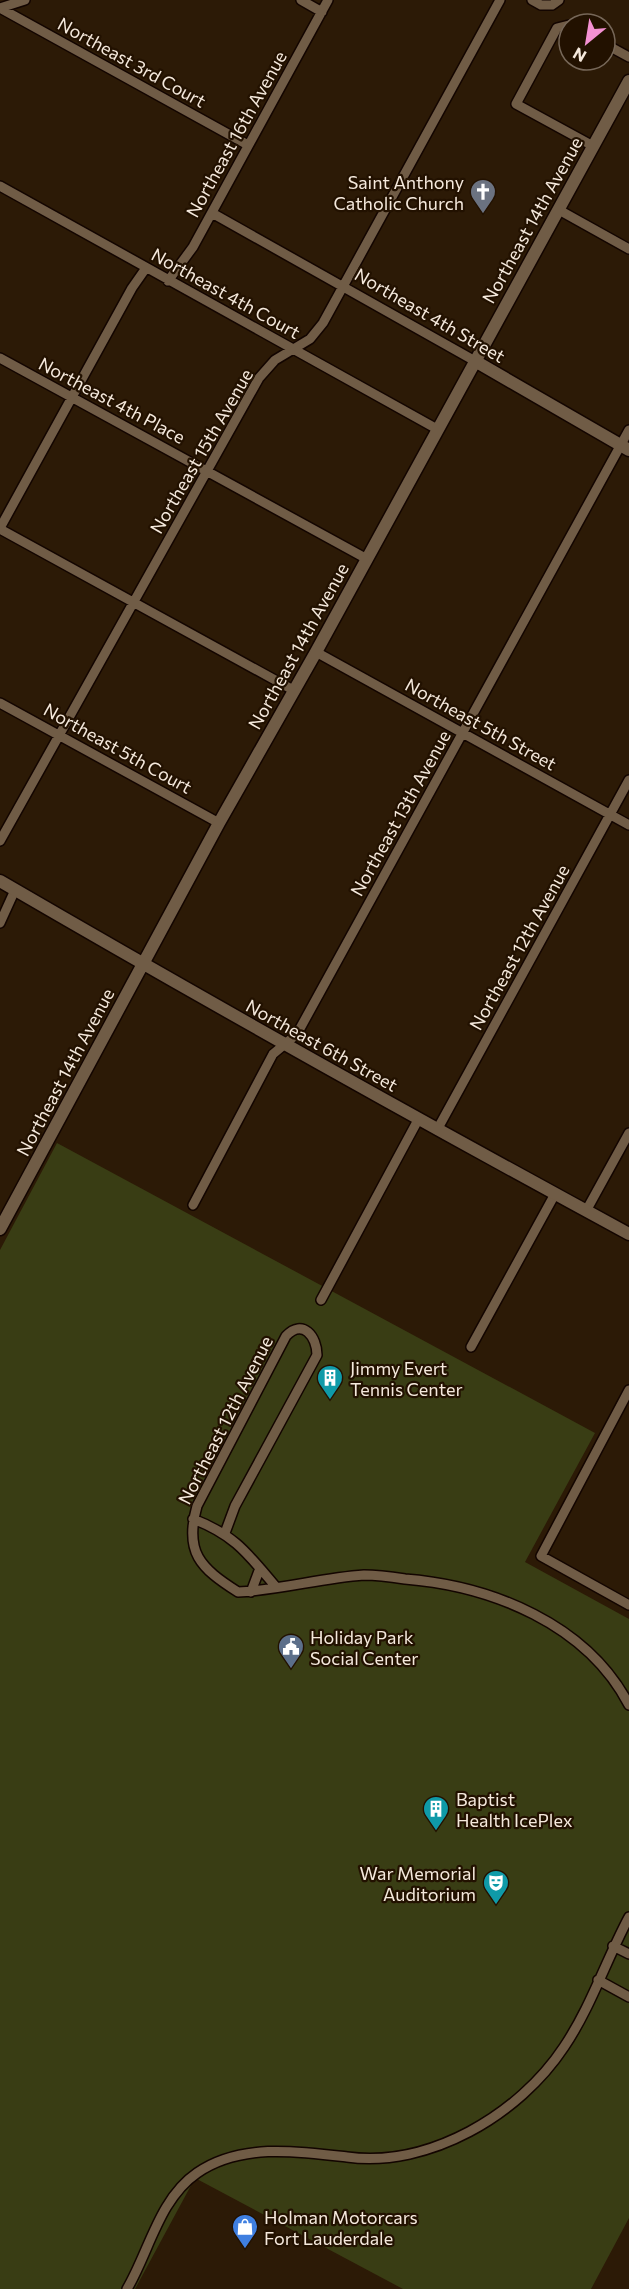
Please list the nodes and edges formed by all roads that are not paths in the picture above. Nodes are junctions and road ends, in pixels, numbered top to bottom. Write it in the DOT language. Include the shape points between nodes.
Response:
graph roads {
  1 [pos="25,0"];
  2 [pos="301,0"];
  3 [pos="328,0"];
  4 [pos="500,0"];
  5 [pos="532,0"];
  6 [pos="555,3"];
  7 [pos="0,8"];
  8 [pos="322,12"];
  9 [pos="557,28"];
  10 [pos="629,81"];
  11 [pos="248,146"];
  12 [pos="594,146"];
  13 [pos="0,186"];
  14 [pos="559,210"];
  15 [pos="212,213"];
  16 [pos="629,249"];
  17 [pos="146,268"];
  18 [pos="168,281"];
  19 [pos="343,286"];
  20 [pos="292,348"];
  21 [pos="0,358"];
  22 [pos="475,361"];
  23 [pos="72,398"];
  24 [pos="437,429"];
  25 [pos="629,430"];
  26 [pos="625,448"];
  27 [pos="208,471"];
  28 [pos="0,528"];
  29 [pos="367,559"];
  30 [pos="134,603"];
  31 [pos="316,652"];
  32 [pos="294,691"];
  33 [pos="0,703"];
  34 [pos="463,734"];
  35 [pos="60,735"];
  36 [pos="629,780"];
  37 [pos="610,814"];
  38 [pos="219,823"];
  39 [pos="629,825"];
  40 [pos="0,841"];
  41 [pos="0,881"];
  42 [pos="15,890"];
  43 [pos="0,923"];
  44 [pos="143,966"];
  45 [pos="285,1045"];
  46 [pos="418,1120"];
  47 [pos="437,1130"];
  48 [pos="629,1133"];
  49 [pos="555,1194"];
  50 [pos="193,1205"];
  51 [pos="586,1211"];
  52 [pos="0,1229"];
  53 [pos="629,1234"];
  54 [pos="321,1300"];
  55 [pos="471,1347"];
  56 [pos="629,1390"];
  57 [pos="193,1519"];
  58 [pos="225,1533"];
  59 [pos="260,1568"];
  60 [pos="276,1587"];
  61 [pos="251,1592"];
  62 [pos="629,1605"];
  63 [pos="629,1705"];
  64 [pos="629,1917"];
  65 [pos="614,1946"];
  66 [pos="629,1954"];
  67 [pos="598,1980"];
  68 [pos="629,1997"];
  69 [pos="127,2289"];
  1 -- 7 [label="street"];
  2 -- 8 [label="street"];
  3 -- 8 [label="street, Northeast 16th Avenue"];
  4 -- 19 [label="street, Northeast 15th Avenue"];
  5 -- 6 [label="street" via="541,5"];
  7 -- 11 [label="street, Northeast 3rd Court"];
  8 -- 11 [label="street, Northeast 16th Avenue"];
  9 -- 12 [label="street" via="516,104"];
  10 -- 12 [label="street, Northeast 14th Avenue"];
  11 -- 15 [label="street, Northeast 16th Avenue"];
  12 -- 14 [label="street, Northeast 14th Avenue"];
  13 -- 17 [label="street, Northeast 4th Court"];
  14 -- 16 [label="street"];
  14 -- 22 [label="street, Northeast 14th Avenue"];
  15 -- 18 [label="street, Northeast 16th Avenue"];
  15 -- 19 [label="street, Northeast 4th Street"];
  17 -- 18 [label="street, Northeast 4th Court"];
  17 -- 23 [label="street"];
  18 -- 20 [label="street, Northeast 4th Court"];
  19 -- 20 [label="street, Northeast 15th Avenue" via="310,339"];
  19 -- 22 [label="street, Northeast 4th Street"];
  20 -- 24 [label="street, Northeast 4th Court"];
  20 -- 27 [label="street, Northeast 15th Avenue" via="259,378"];
  21 -- 23 [label="street, Northeast 4th Place"];
  22 -- 24 [label="street, Northeast 14th Avenue"];
  22 -- 26 [label="street, Northeast 4th Street"];
  23 -- 27 [label="street, Northeast 4th Place"];
  23 -- 28 [label="street"];
  24 -- 29 [label="street, Northeast 14th Avenue"];
  25 -- 26 [label="street, Northeast 13th Avenue"];
  26 -- 34 [label="street, Northeast 13th Avenue"];
  27 -- 29 [label="street, Northeast 4th Place"];
  27 -- 30 [label="street, Northeast 15th Avenue"];
  28 -- 30 [label="street"];
  29 -- 31 [label="street, Northeast 14th Avenue"];
  30 -- 32 [label="street"];
  30 -- 35 [label="street, Northeast 15th Avenue"];
  31 -- 32 [label="street, Northeast 14th Avenue"];
  31 -- 34 [label="street, Northeast 5th Street"];
  32 -- 38 [label="street, Northeast 14th Avenue"];
  33 -- 35 [label="street, Northeast 5th Court"];
  34 -- 37 [label="street, Northeast 5th Street"];
  34 -- 45 [label="street, Northeast 13th Avenue" via="297,1034"];
  35 -- 38 [label="street, Northeast 5th Court"];
  35 -- 40 [label="street, Northeast 15th Avenue"];
  36 -- 37 [label="street, Northeast 12th Avenue"];
  37 -- 39 [label="street, Northeast 5th Street"];
  37 -- 47 [label="street, Northeast 12th Avenue"];
  38 -- 44 [label="street, Northeast 14th Avenue"];
  41 -- 42 [label="street, Northeast 6th Street"];
  42 -- 43 [label="street"];
  42 -- 44 [label="street, Northeast 6th Street"];
  44 -- 45 [label="street, Northeast 6th Street"];
  44 -- 52 [label="street, Northeast 14th Avenue"];
  45 -- 46 [label="street, Northeast 6th Street"];
  45 -- 50 [label="street, Northeast 13th Avenue" via="273,1054"];
  46 -- 47 [label="street, Northeast 6th Street"];
  46 -- 54 [label="street"];
  47 -- 49 [label="street, Northeast 6th Street"];
  48 -- 51 [label="street"];
  49 -- 51 [label="street, Northeast 6th Street"];
  49 -- 55 [label="street"];
  51 -- 53 [label="street, Northeast 6th Street"];
  56 -- 62 [label="street" via="541,1556"];
  57 -- 58 [label="street, Northeast 12th Avenue"];
  57 -- 58 [label="street, Northeast 12th Avenue" via="286,1336 291,1330 301,1329 317,1342 317,1355 235,1506"];
  57 -- 61 [label="street, Northeast 12th Avenue" via="190,1536 197,1559 217,1579 238,1592"];
  58 -- 59 [label="street, Northeast 12th Avenue"];
  59 -- 60 [label="street, Northeast 12th Avenue"];
  59 -- 61 [label="street"];
  60 -- 61 [label="street"];
  60 -- 63 [label="street" via="367,1575 472,1590 551,1624 586,1648 616,1680"];
  64 -- 65 [label="street"];
  65 -- 66 [label="street"];
  65 -- 67 [label="street"];
  67 -- 68 [label="street"];
  67 -- 69 [label="street" via="563,2049 500,2113 466,2133 416,2153 362,2159 293,2150 233,2156 196,2173 168,2205"];
}
